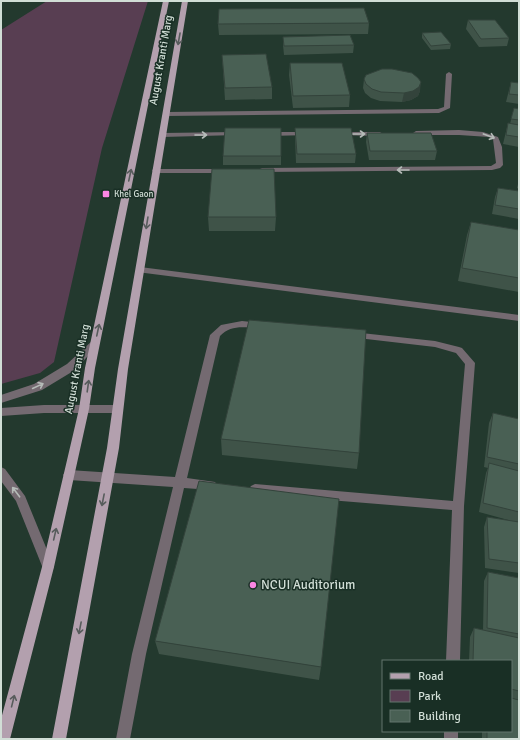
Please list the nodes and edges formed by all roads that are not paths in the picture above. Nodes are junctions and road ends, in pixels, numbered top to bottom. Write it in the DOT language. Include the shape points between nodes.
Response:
graph roads {
  1 [pos="166,1"];
  2 [pos="185,1"];
  3 [pos="449,74"];
  4 [pos="166,114"];
  5 [pos="410,133"];
  6 [pos="246,134"];
  7 [pos="261,134"];
  8 [pos="316,134"];
  9 [pos="332,134"];
  10 [pos="387,134"];
  11 [pos="162,135"];
  12 [pos="251,170"];
  13 [pos="156,171"];
  14 [pos="236,171"];
  15 [pos="140,270"];
  16 [pos="519,318"];
  17 [pos="272,327"];
  18 [pos="341,334"];
  19 [pos="95,343"];
  20 [pos="1,399"];
  21 [pos="84,408"];
  22 [pos="118,410"];
  23 [pos="1,412"];
  24 [pos="1,472"];
  25 [pos="69,475"];
  26 [pos="108,477"];
  27 [pos="181,482"];
  28 [pos="221,486"];
  29 [pos="244,488"];
  30 [pos="458,506"];
  31 [pos="48,567"];
  32 [pos="454,660"];
  33 [pos="3,739"];
  34 [pos="59,739"];
  35 [pos="123,739"];
  19 -- 1 [label="main road, August Kranti Marg, one-way"];
  2 -- 4 [label="main road, August Kranti Marg, one-way"];
  3 -- 4 [label="street" via="447,108 439,111"];
  4 -- 11 [label="main road, August Kranti Marg"];
  5 -- 12 [label="street, one-way" via="487,134 497,139 500,163 492,168"];
  11 -- 6 [label="street, one-way"];
  7 -- 8 [label="street"];
  9 -- 10 [label="street, one-way"];
  11 -- 13 [label="main road, August Kranti Marg"];
  13 -- 14 [label="street"];
  13 -- 15 [label="main road, August Kranti Marg, one-way"];
  15 -- 16 [label="street"];
  15 -- 22 [label="main road, August Kranti Marg"];
  17 -- 27 [label="street" via="233,323 221,328 215,335"];
  18 -- 30 [label="street" via="435,344 459,350 470,362"];
  20 -- 19 [label="street, one-way" via="38,387 70,367"];
  21 -- 19 [label="main road, August Kranti Marg, one-way"];
  21 -- 22 [label="street"];
  21 -- 23 [label="street"];
  21 -- 25 [label="main road, August Kranti Marg"];
  22 -- 26 [label="main road, August Kranti Marg"];
  31 -- 24 [label="street, one-way" via="21,499"];
  25 -- 26 [label="street"];
  31 -- 25 [label="main road, August Kranti Marg, one-way"];
  26 -- 27 [label="street"];
  26 -- 34 [label="main road, August Kranti Marg, one-way"];
  27 -- 28 [label="street"];
  27 -- 35 [label="street" via="139,654"];
  29 -- 30 [label="street"];
  30 -- 32 [label="street"];
  33 -- 31 [label="main road, August Kranti Marg, one-way"];
}
